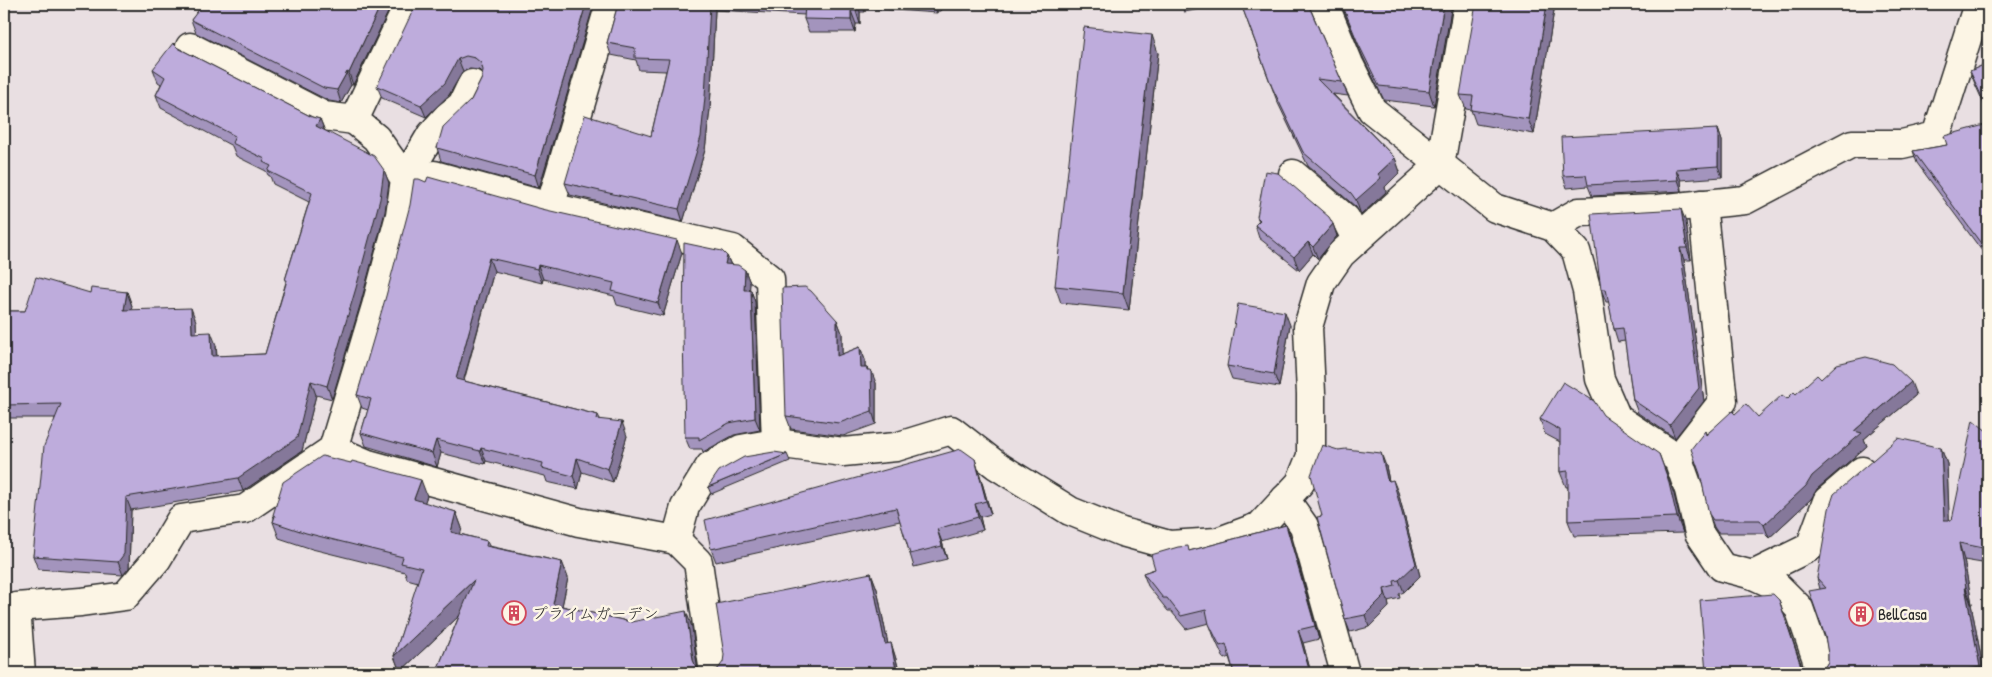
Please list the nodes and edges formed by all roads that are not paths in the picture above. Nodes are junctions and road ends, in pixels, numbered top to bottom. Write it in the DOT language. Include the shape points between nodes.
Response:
graph roads {
  1 [pos="410,4"];
  2 [pos="610,4"];
  3 [pos="1324,4"];
  4 [pos="1468,4"];
  5 [pos="1978,4"];
  6 [pos="190,47"];
  7 [pos="472,84"];
  8 [pos="354,120"];
  9 [pos="1440,165"];
  10 [pos="1293,174"];
  11 [pos="405,180"];
  12 [pos="1702,204"];
  13 [pos="550,207"];
  14 [pos="1553,227"];
  15 [pos="1356,240"];
  16 [pos="776,443"];
  17 [pos="333,449"];
  18 [pos="1878,457"];
  19 [pos="1678,460"];
  20 [pos="1285,499"];
  21 [pos="676,540"];
  22 [pos="1753,575"];
  23 [pos="10,607"];
  24 [pos="21,673"];
  25 [pos="714,673"];
  26 [pos="1345,673"];
  27 [pos="1819,673"];
  1 -- 8 [label="street"];
  2 -- 13 [label="street"];
  3 -- 9 [label="street" via="1372,110"];
  4 -- 9 [label="street"];
  5 -- 12 [label="street" via="1936,136 1902,144 1852,144 1745,200"];
  6 -- 8 [label="street" via="324,116"];
  7 -- 11 [label="street" via="462,104 431,135"];
  8 -- 11 [label="street" via="376,138"];
  9 -- 14 [label="street" via="1495,208"];
  9 -- 15 [label="street"];
  10 -- 15 [label="street" via="1346,219"];
  11 -- 13 [label="street" via="434,175"];
  11 -- 17 [label="street" via="400,215 376,306"];
  12 -- 14 [label="street" via="1579,212"];
  12 -- 19 [label="street" via="1723,401"];
  13 -- 16 [label="street" via="732,249 770,279"];
  14 -- 19 [label="street" via="1576,251 1587,292 1600,379 1617,418"];
  15 -- 20 [label="street" via="1341,254 1321,283 1308,327 1311,456 1300,483"];
  16 -- 20 [label="street" via="844,452 896,447 951,430 996,465 1070,511 1122,532 1169,545 1217,542 1260,526"];
  16 -- 21 [label="street" via="742,449 710,466 685,507"];
  17 -- 21 [label="street" via="368,464 579,522"];
  17 -- 23 [label="street" via="245,509 181,519 157,559 125,596"];
  18 -- 22 [label="street" via="1828,501 1810,547"];
  19 -- 22 [label="street" via="1699,533 1722,567"];
  20 -- 26 [label="street" via="1304,526"];
  21 -- 25 [label="street" via="698,562"];
  22 -- 27 [label="street" via="1777,586 1799,608"];
  23 -- 24 [label="street"];
}
